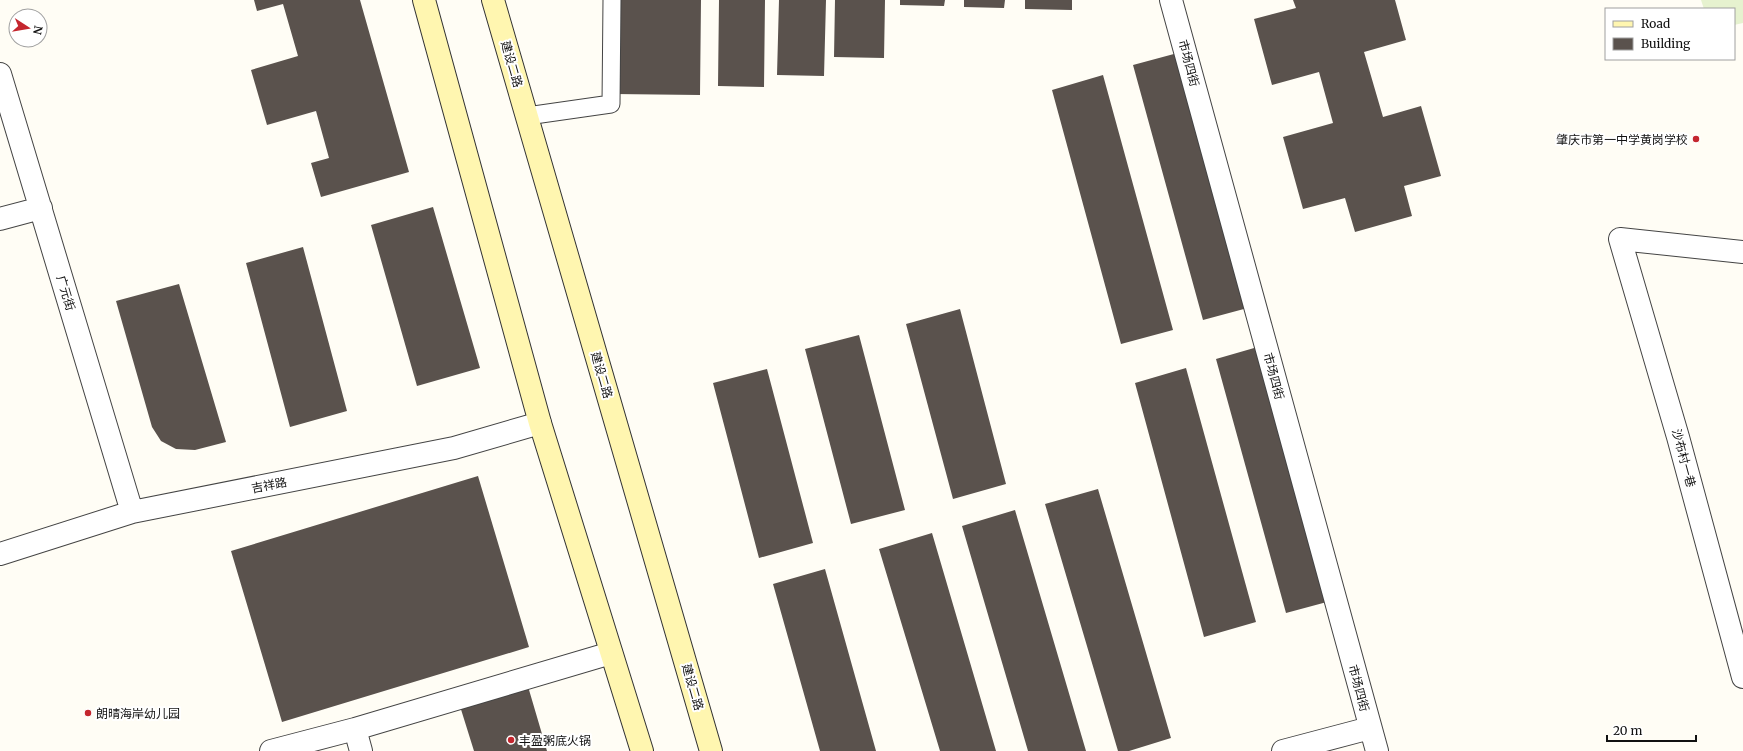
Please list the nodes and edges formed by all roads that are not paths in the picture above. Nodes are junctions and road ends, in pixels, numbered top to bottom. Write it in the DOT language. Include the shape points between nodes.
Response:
graph roads {
  1 [pos="424,0"];
  2 [pos="493,0"];
  3 [pos="612,0"];
  4 [pos="1171,0"];
  5 [pos="0,74"];
  6 [pos="527,116"];
  7 [pos="40,208"];
  8 [pos="0,219"];
  9 [pos="1743,252"];
  10 [pos="540,423"];
  11 [pos="132,512"];
  12 [pos="0,554"];
  13 [pos="611,653"];
  14 [pos="1743,677"];
  15 [pos="1370,728"];
  16 [pos="354,729"];
  17 [pos="271,751"];
  18 [pos="361,751"];
  19 [pos="642,751"];
  20 [pos="712,751"];
  21 [pos="1283,751"];
  22 [pos="1377,751"];
  1 -- 10 [label="main road"];
  2 -- 6 [label="main road, 建设二路"];
  3 -- 6 [label="lane" via="611,104"];
  4 -- 15 [label="street, 市场四街"];
  5 -- 7 [label="street, 广元街"];
  6 -- 20 [label="main road, 建设二路"];
  7 -- 8 [label="street"];
  7 -- 11 [label="street, 广元街"];
  9 -- 14 [label="street, 沙布村一巷" via="1620,239 1678,437"];
  10 -- 11 [label="street, 吉祥路" via="454,448"];
  10 -- 13 [label="main road"];
  11 -- 12 [label="street, 吉祥路"];
  13 -- 16 [label="street"];
  13 -- 19 [label="main road"];
  15 -- 21 [label="street"];
  15 -- 22 [label="street, 市场四街"];
  16 -- 17 [label="street"];
  16 -- 18 [label="street"];
}
